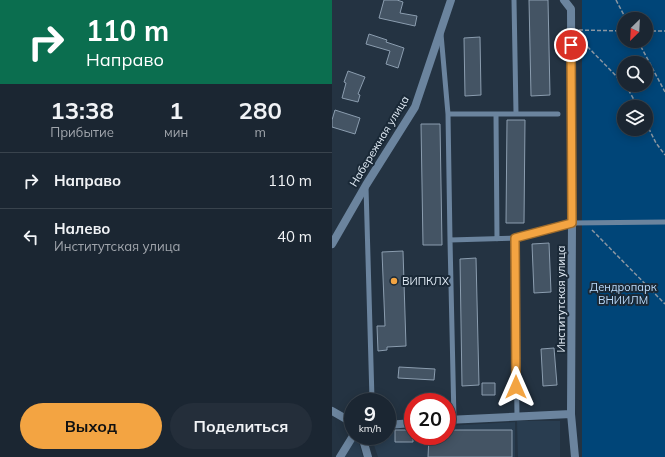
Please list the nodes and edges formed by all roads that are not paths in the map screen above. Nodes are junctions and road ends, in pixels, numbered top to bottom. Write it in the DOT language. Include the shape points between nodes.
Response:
graph roads {
  1 [pos="451,0"];
  2 [pos="514,0"];
  3 [pos="564,0"];
  4 [pos="441,33"];
  5 [pos="448,114"];
  6 [pos="496,114"];
  7 [pos="516,114"];
  8 [pos="558,114"];
  9 [pos="366,185"];
  10 [pos="665,222"];
  11 [pos="572,223"];
  12 [pos="497,238"];
  13 [pos="515,238"];
  14 [pos="450,240"];
  15 [pos="332,244"];
  16 [pos="372,393"];
  17 [pos="450,393"];
  18 [pos="332,411"];
  19 [pos="571,414"];
  20 [pos="517,417"];
  21 [pos="344,418"];
  22 [pos="456,420"];
  23 [pos="347,445"];
  24 [pos="365,445"];
  25 [pos="340,457"];
  26 [pos="368,457"];
  27 [pos="574,457"];
  1 -- 4 [label="street, Набережная улица"];
  2 -- 7 [label="lane"];
  3 -- 11 [label="street, Институтская улица" via="571,9"];
  4 -- 5 [label="lane"];
  4 -- 9 [label="street, Набережная улица" via="415,107"];
  5 -- 6 [label="lane"];
  5 -- 14 [label="lane"];
  6 -- 7 [label="lane"];
  6 -- 12 [label="lane"];
  7 -- 8 [label="lane"];
  9 -- 15 [label="street, Набережная улица"];
  9 -- 16 [label="lane"];
  10 -- 11 [label="lane"];
  11 -- 13 [label="lane"];
  11 -- 19 [label="street, Институтская улица"];
  12 -- 13 [label="lane"];
  12 -- 14 [label="lane"];
  13 -- 20 [label="lane"];
  14 -- 17 [label="lane"];
  18 -- 21 [label="street"];
  19 -- 20 [label="street"];
  19 -- 27 [label="street, Институтская улица"];
  20 -- 22 [label="street"];
  23 -- 25 [label="street"];
  24 -- 26 [label="street"];
}
